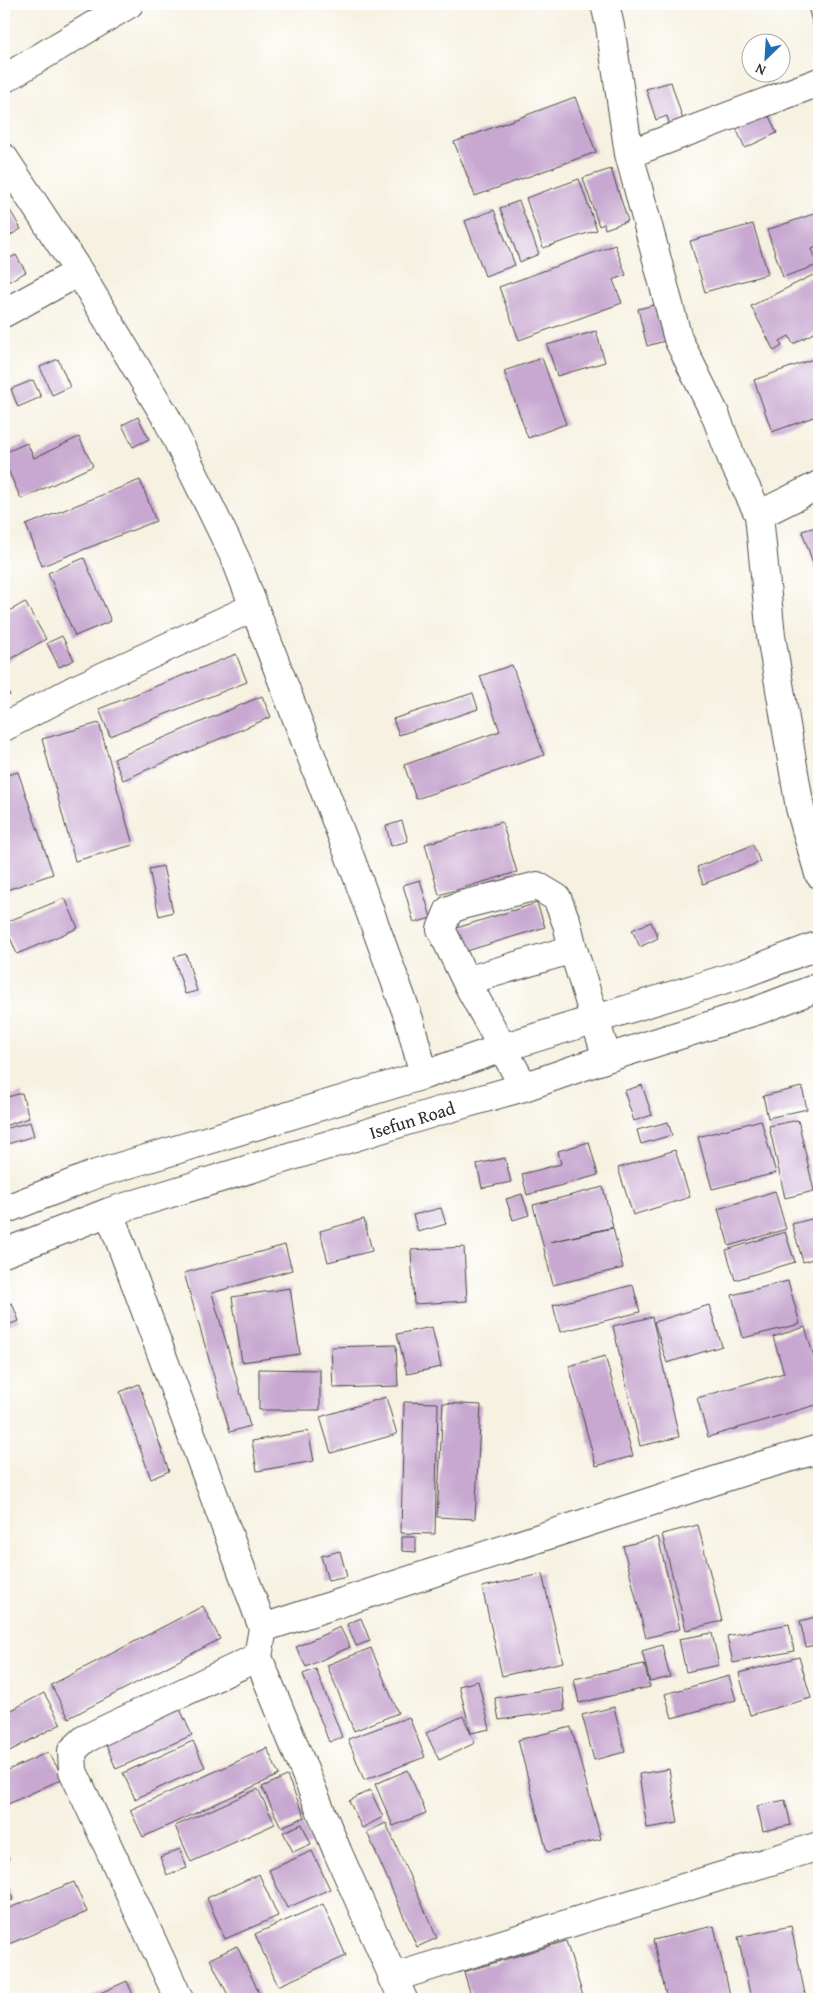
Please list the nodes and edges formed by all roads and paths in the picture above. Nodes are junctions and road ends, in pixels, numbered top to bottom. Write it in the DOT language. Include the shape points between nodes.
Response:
graph roads {
  1 [pos="129,4"];
  2 [pos="604,4"];
  3 [pos="4,79"];
  4 [pos="819,82"];
  5 [pos="629,154"];
  6 [pos="4,158"];
  7 [pos="79,272"];
  8 [pos="4,312"];
  9 [pos="819,485"];
  10 [pos="759,515"];
  11 [pos="254,608"];
  12 [pos="4,727"];
  13 [pos="819,874"];
  14 [pos="819,945"];
  15 [pos="573,949"];
  16 [pos="466,982"];
  17 [pos="819,987"];
  18 [pos="595,1020"];
  19 [pos="502,1048"];
  20 [pos="607,1058"];
  21 [pos="424,1075"];
  22 [pos="524,1087"];
  23 [pos="4,1210"];
  24 [pos="109,1212"];
  25 [pos="4,1252"];
  26 [pos="819,1449"];
  27 [pos="263,1628"];
  28 [pos="258,1657"];
  29 [pos="819,1846"];
  30 [pos="398,1989"];
  31 [pos="179,1999"];
  1 -- 3 [label="street"];
  2 -- 5 [label="street"];
  4 -- 5 [label="street"];
  5 -- 10 [label="street" via="678,339"];
  6 -- 7 [label="street"];
  7 -- 8 [label="street"];
  7 -- 11 [label="street" via="167,419 236,560"];
  9 -- 10 [label="street"];
  10 -- 13 [label="street" via="771,636 800,808"];
  11 -- 12 [label="street" via="76,689"];
  11 -- 21 [label="street" via="353,865 409,1019"];
  14 -- 18 [label="street" via="745,973"];
  15 -- 16 [label="street"];
  15 -- 16 [label="street" via="557,898 537,886 462,905 449,910 440,930"];
  15 -- 18 [label="street"];
  16 -- 19 [label="street"];
  17 -- 20 [label="street, Isefun Road" via="759,1010"];
  18 -- 19 [label="street"];
  18 -- 20 [label="street"];
  19 -- 21 [label="street"];
  19 -- 22 [label="street"];
  20 -- 22 [label="street, Isefun Road"];
  21 -- 23 [label="street" via="96,1174"];
  22 -- 24 [label="street, Isefun Road"];
  24 -- 25 [label="street, Isefun Road"];
  24 -- 27 [label="street"];
  26 -- 27 [label="street" via="757,1466"];
  27 -- 28 [label="street"];
  28 -- 30 [label="street"];
  28 -- 31 [label="street" via="86,1739 72,1751 73,1771"];
  29 -- 30 [label="street"];
}
